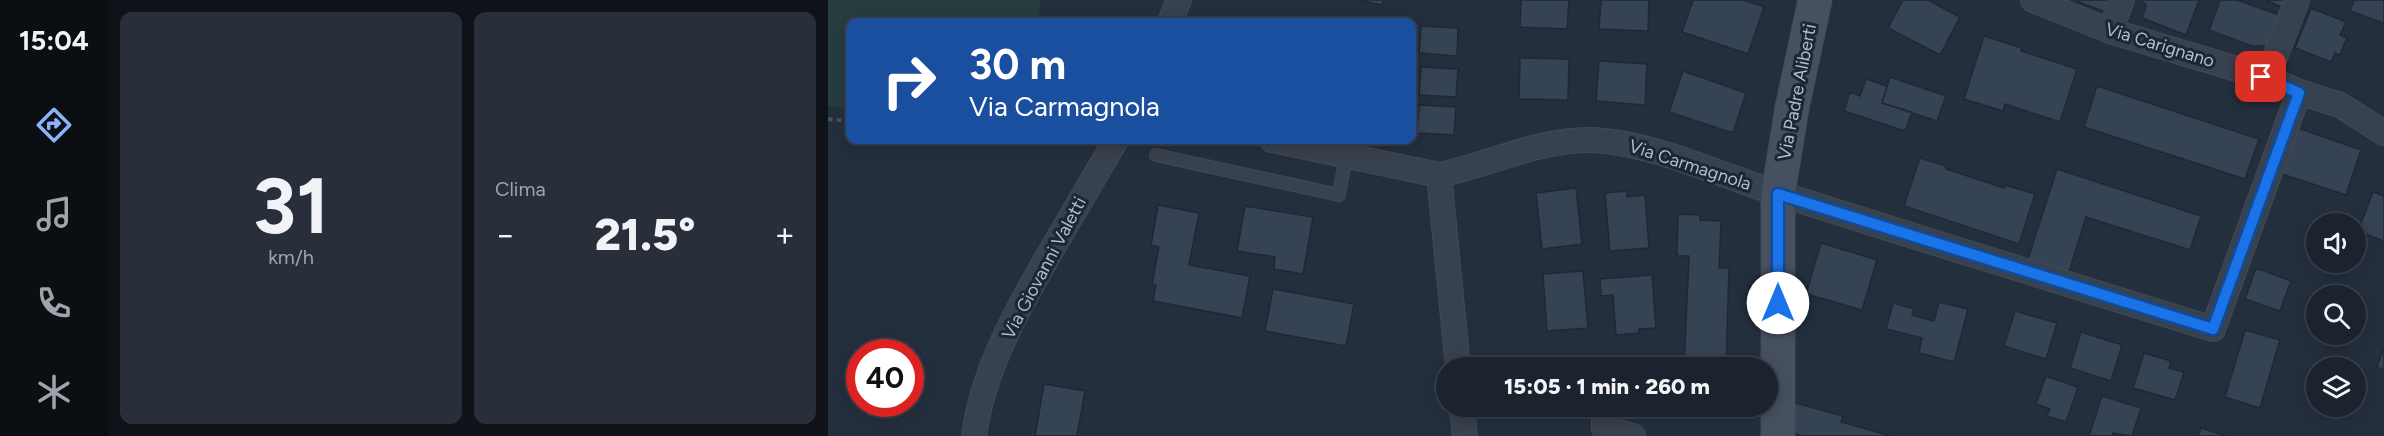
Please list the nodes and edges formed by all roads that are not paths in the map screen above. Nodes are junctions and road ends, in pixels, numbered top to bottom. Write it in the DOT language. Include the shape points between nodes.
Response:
graph roads {
  1 [pos="1179,0"];
  2 [pos="1815,0"];
  3 [pos="2033,0"];
  4 [pos="2122,0"];
  5 [pos="2297,0"];
  6 [pos="1172,18"];
  7 [pos="2110,31"];
  8 [pos="2266,78"];
  9 [pos="2299,93"];
  10 [pos="2384,133"];
  11 [pos="1114,144"];
  12 [pos="1292,144"];
  13 [pos="1156,155"];
  14 [pos="1346,155"];
  15 [pos="1439,175"];
  16 [pos="1778,194"];
  17 [pos="1457,357"];
  18 [pos="1463,417"];
  19 [pos="1604,417"];
  20 [pos="974,436"];
  21 [pos="1466,436"];
  22 [pos="1632,436"];
  23 [pos="1778,436"];
  1 -- 6 [label="street"];
  2 -- 16 [label="street, Via Padre Aliberti"];
  3 -- 7 [label="street, Via Carignano"];
  4 -- 7 [label="street"];
  5 -- 8 [label="street"];
  7 -- 8 [label="street, Via Carignano"];
  8 -- 9 [label="street, Via Carignano"];
  9 -- 10 [label="street, Via Carignano" via="2340,105"];
  9 -- 16 [label="street, Via Carmagnola" via="2213,329"];
  11 -- 20 [label="street, Via Giovanni Valetti" via="1023,299 994,364"];
  12 -- 14 [label="street"];
  13 -- 14 [label="lane" via="1339,195"];
  14 -- 15 [label="street"];
  15 -- 16 [label="street, Via Carmagnola" via="1548,144 1587,140 1635,145"];
  15 -- 17 [label="street"];
  16 -- 23 [label="street, Via Padre Aliberti"];
  18 -- 21 [label="street"];
  19 -- 22 [label="street" via="1604,428"];
}
